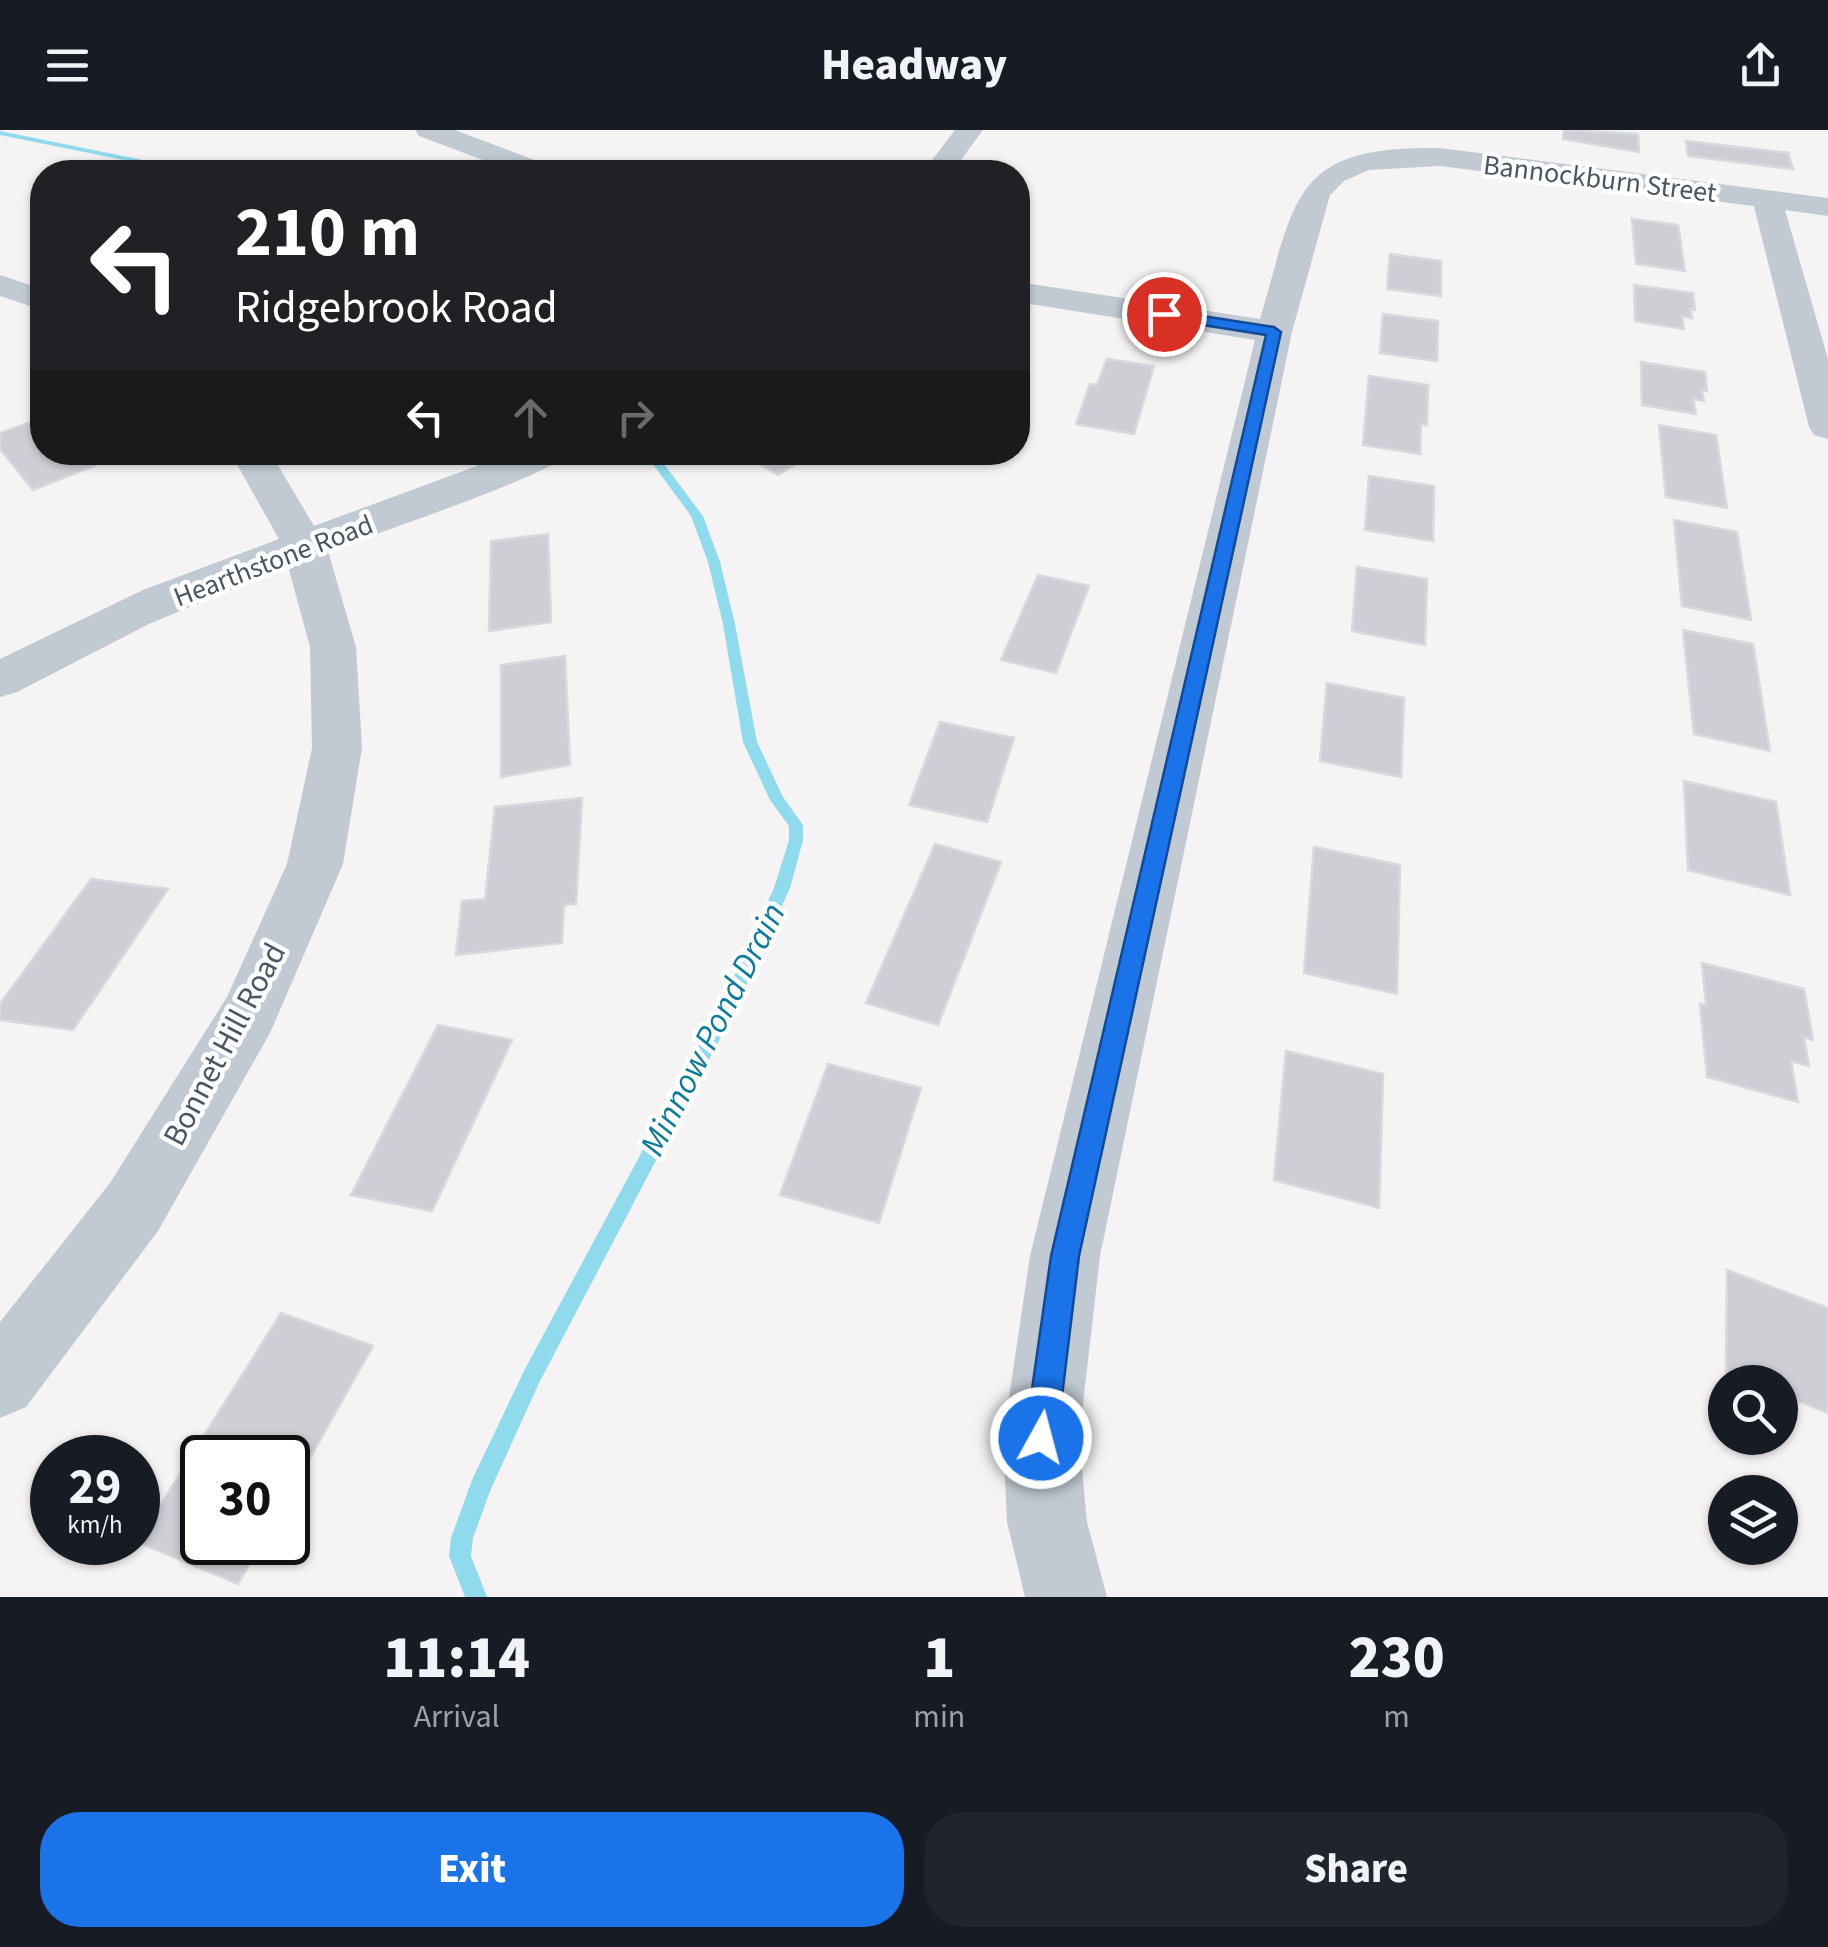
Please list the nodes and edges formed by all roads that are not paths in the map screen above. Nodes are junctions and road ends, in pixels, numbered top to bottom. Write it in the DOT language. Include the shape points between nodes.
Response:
graph roads {
  1 [pos="428,130"];
  2 [pos="969,130"];
  3 [pos="508,160"];
  4 [pos="946,160"];
  5 [pos="1767,199"];
  6 [pos="1828,207"];
  7 [pos="0,285"];
  8 [pos="1030,294"];
  9 [pos="30,296"];
  10 [pos="1274,332"];
  11 [pos="1828,427"];
  12 [pos="258,465"];
  13 [pos="517,465"];
  14 [pos="305,547"];
  15 [pos="0,680"];
  16 [pos="0,1381"];
  17 [pos="1066,1597"];
  1 -- 3 [label="street"];
  2 -- 4 [label="street"];
  5 -- 6 [label="street, Bannockburn Street"];
  5 -- 10 [label="street, Bannockburn Street" via="1526,166 1371,160 1320,184"];
  5 -- 11 [label="street"];
  7 -- 9 [label="street"];
  8 -- 10 [label="street"];
  10 -- 17 [label="street" via="1065,1256 1041,1438 1047,1522"];
  12 -- 14 [label="street, Bonnet Hill Road"];
  13 -- 14 [label="street, Hearthstone Road"];
  14 -- 15 [label="street, Hearthstone Road" via="212,579"];
  14 -- 16 [label="street, Bonnet Hill Road" via="334,648 337,748 315,864 248,1014 134,1207"];
}
